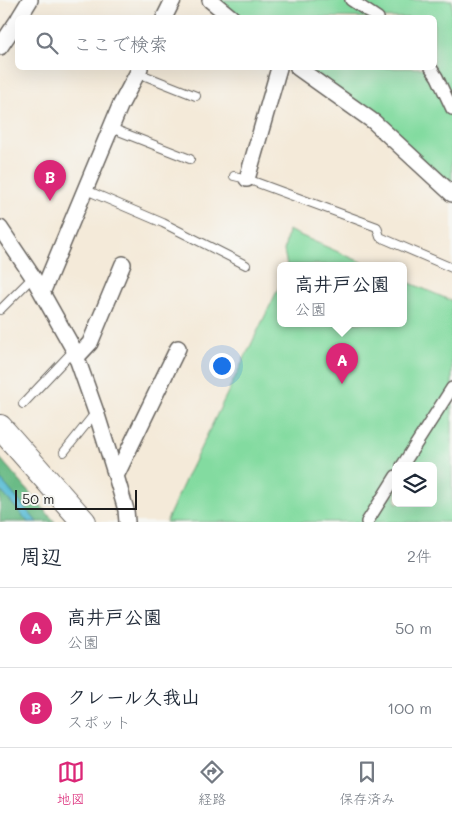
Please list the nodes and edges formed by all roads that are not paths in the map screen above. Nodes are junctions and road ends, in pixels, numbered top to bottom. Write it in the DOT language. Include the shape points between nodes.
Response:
graph roads {
  1 [pos="30,0"];
  2 [pos="173,0"];
  3 [pos="210,0"];
  4 [pos="351,0"];
  5 [pos="21,15"];
  6 [pos="166,15"];
  7 [pos="228,15"];
  8 [pos="374,15"];
  9 [pos="15,24"];
  10 [pos="0,47"];
  11 [pos="139,70"];
  12 [pos="278,70"];
  13 [pos="301,70"];
  14 [pos="432,70"];
  15 [pos="196,96"];
  16 [pos="452,109"];
  17 [pos="111,128"];
  18 [pos="190,159"];
  19 [pos="240,177"];
  20 [pos="86,190"];
  21 [pos="452,194"];
  22 [pos="0,228"];
  23 [pos="123,264"];
  24 [pos="246,265"];
  25 [pos="452,268"];
  26 [pos="33,277"];
  27 [pos="42,294"];
  28 [pos="0,310"];
  29 [pos="178,348"];
  30 [pos="75,354"];
  31 [pos="452,388"];
  32 [pos="23,404"];
  33 [pos="96,412"];
  34 [pos="0,427"];
  35 [pos="64,452"];
  36 [pos="405,462"];
  37 [pos="116,476"];
  38 [pos="392,482"];
  39 [pos="84,522"];
  40 [pos="127,522"];
  41 [pos="367,522"];
  1 -- 5 [label="street"];
  2 -- 6 [label="street"];
  3 -- 7 [label="street"];
  4 -- 8 [label="street"];
  9 -- 10 [label="street"];
  11 -- 15 [label="lane"];
  11 -- 17 [label="street"];
  12 -- 19 [label="street"];
  13 -- 21 [label="street" via="374,122"];
  14 -- 16 [label="street"];
  17 -- 18 [label="lane"];
  17 -- 20 [label="street"];
  19 -- 25 [label="lane" via="377,227 380,237"];
  20 -- 24 [label="lane" via="163,223"];
  20 -- 27 [label="street"];
  22 -- 26 [label="street"];
  23 -- 30 [label="street" via="90,344"];
  26 -- 27 [label="street"];
  26 -- 28 [label="lane"];
  27 -- 30 [label="street"];
  29 -- 37 [label="street"];
  30 -- 32 [label="lane"];
  30 -- 33 [label="street"];
  31 -- 36 [label="street"];
  33 -- 35 [label="lane"];
  33 -- 37 [label="street"];
  34 -- 39 [label="main road"];
  37 -- 40 [label="street"];
  38 -- 41 [label="street"];
}
